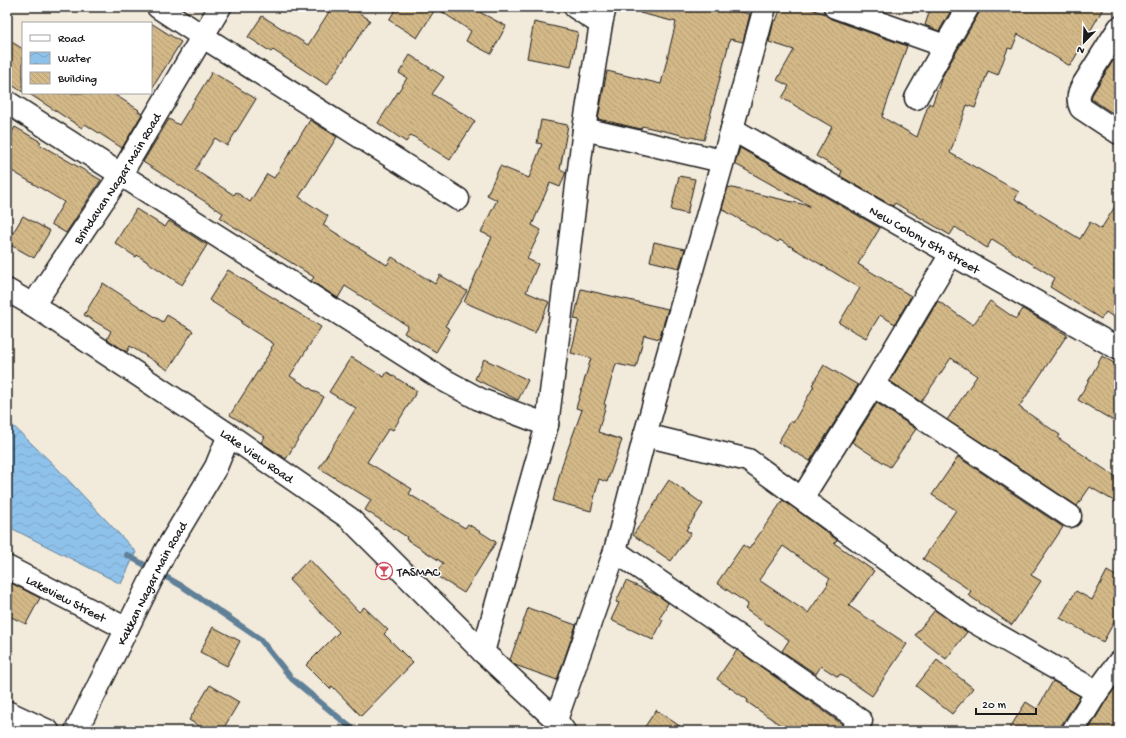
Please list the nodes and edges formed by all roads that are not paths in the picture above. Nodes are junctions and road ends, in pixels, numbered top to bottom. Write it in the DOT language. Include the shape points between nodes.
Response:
graph roads {
  1 [pos="158,7"];
  2 [pos="220,7"];
  3 [pos="575,7"];
  4 [pos="765,7"];
  5 [pos="835,7"];
  6 [pos="968,7"];
  7 [pos="603,15"];
  8 [pos="1119,28"];
  9 [pos="202,36"];
  10 [pos="945,46"];
  11 [pos="916,98"];
  12 [pos="7,102"];
  13 [pos="584,129"];
  14 [pos="732,129"];
  15 [pos="1119,132"];
  16 [pos="722,161"];
  17 [pos="121,174"];
  18 [pos="458,199"];
  19 [pos="951,254"];
  20 [pos="7,290"];
  21 [pos="32,305"];
  22 [pos="1119,348"];
  23 [pos="873,385"];
  24 [pos="547,425"];
  25 [pos="229,435"];
  26 [pos="645,435"];
  27 [pos="802,498"];
  28 [pos="1070,516"];
  29 [pos="615,551"];
  30 [pos="7,567"];
  31 [pos="127,629"];
  32 [pos="483,652"];
  33 [pos="1119,662"];
  34 [pos="1097,692"];
  35 [pos="7,712"];
  36 [pos="560,726"];
  37 [pos="48,731"];
  38 [pos="76,731"];
  39 [pos="852,731"];
  40 [pos="1073,731"];
  1 -- 9 [label="street"];
  2 -- 9 [label="street, Brindavan Nagar Main Road"];
  3 -- 7 [label="street"];
  4 -- 14 [label="street"];
  5 -- 10 [label="street"];
  6 -- 10 [label="street"];
  7 -- 13 [label="street"];
  8 -- 15 [label="street" via="1079,91 1078,98 1081,108"];
  9 -- 17 [label="street, Brindavan Nagar Main Road"];
  9 -- 18 [label="street"];
  10 -- 11 [label="street"];
  12 -- 17 [label="street"];
  13 -- 16 [label="street"];
  13 -- 24 [label="street"];
  14 -- 16 [label="street"];
  14 -- 19 [label="street, New Colony 5th Street"];
  16 -- 26 [label="street"];
  17 -- 21 [label="street, Brindavan Nagar Main Road"];
  17 -- 24 [label="street" via="442,379 481,400"];
  19 -- 22 [label="street, New Colony 5th Street"];
  19 -- 23 [label="street"];
  20 -- 21 [label="street, Lake View Road"];
  21 -- 25 [label="street, Lake View Road"];
  23 -- 27 [label="street"];
  23 -- 28 [label="street"];
  24 -- 32 [label="street"];
  25 -- 31 [label="street, Kakkan Nagar Main Road" via="216,467 165,552"];
  25 -- 32 [label="street, Lake View Road" via="349,518"];
  26 -- 27 [label="street" via="748,460"];
  26 -- 29 [label="street"];
  27 -- 34 [label="street" via="964,616"];
  29 -- 36 [label="street"];
  29 -- 39 [label="street" via="861,721"];
  30 -- 31 [label="street, Lakeview Street"];
  31 -- 38 [label="street, Kakkan Nagar Main Road"];
  32 -- 36 [label="street, Lake View Road"];
  33 -- 34 [label="street"];
  34 -- 40 [label="street"];
  35 -- 37 [label="street"];
}
